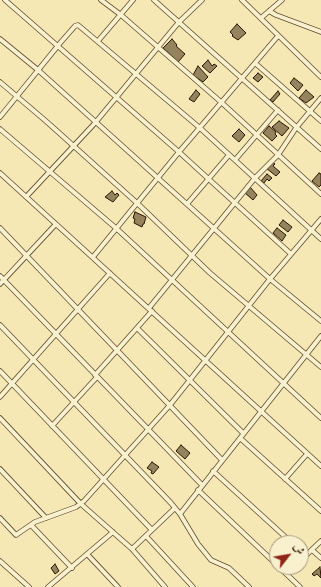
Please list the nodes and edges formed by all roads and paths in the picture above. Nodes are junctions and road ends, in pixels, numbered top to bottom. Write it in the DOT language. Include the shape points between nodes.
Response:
graph roads {
  1 [pos="5,0"];
  2 [pos="101,0"];
  3 [pos="133,0"];
  4 [pos="154,0"];
  5 [pos="202,0"];
  6 [pos="242,0"];
  7 [pos="282,0"];
  8 [pos="269,11"];
  9 [pos="121,14"];
  10 [pos="260,18"];
  11 [pos="179,22"];
  12 [pos="321,32"];
  13 [pos="278,36"];
  14 [pos="0,39"];
  15 [pos="98,41"];
  16 [pos="58,47"];
  17 [pos="157,48"];
  18 [pos="255,63"];
  19 [pos="38,70"];
  20 [pos="136,74"];
  21 [pos="321,77"];
  22 [pos="242,78"];
  23 [pos="0,82"];
  24 [pos="18,97"];
  25 [pos="117,98"];
  26 [pos="321,98"];
  27 [pos="221,102"];
  28 [pos="278,110"];
  29 [pos="309,111"];
  30 [pos="0,117"];
  31 [pos="321,121"];
  32 [pos="95,123"];
  33 [pos="200,128"];
  34 [pos="296,128"];
  35 [pos="0,129"];
  36 [pos="257,135"];
  37 [pos="73,146"];
  38 [pos="321,149"];
  39 [pos="179,152"];
  40 [pos="229,155"];
  41 [pos="278,155"];
  42 [pos="235,160"];
  43 [pos="50,172"];
  44 [pos="0,173"];
  45 [pos="4,177"];
  46 [pos="158,178"];
  47 [pos="255,178"];
  48 [pos="208,179"];
  49 [pos="0,180"];
  50 [pos="321,194"];
  51 [pos="26,197"];
  52 [pos="137,203"];
  53 [pos="235,203"];
  54 [pos="187,204"];
  55 [pos="321,219"];
  56 [pos="56,224"];
  57 [pos="0,228"];
  58 [pos="213,228"];
  59 [pos="117,229"];
  60 [pos="312,230"];
  61 [pos="321,239"];
  62 [pos="291,254"];
  63 [pos="27,256"];
  64 [pos="191,256"];
  65 [pos="93,257"];
  66 [pos="110,273"];
  67 [pos="0,276"];
  68 [pos="270,279"];
  69 [pos="4,280"];
  70 [pos="171,281"];
  71 [pos="0,284"];
  72 [pos="248,306"];
  73 [pos="76,309"];
  74 [pos="150,310"];
  75 [pos="321,320"];
  76 [pos="0,325"];
  77 [pos="137,328"];
  78 [pos="227,332"];
  79 [pos="54,334"];
  80 [pos="321,336"];
  81 [pos="117,351"];
  82 [pos="307,354"];
  83 [pos="33,359"];
  84 [pos="205,359"];
  85 [pos="321,367"];
  86 [pos="0,371"];
  87 [pos="96,376"];
  88 [pos="189,379"];
  89 [pos="12,383"];
  90 [pos="283,384"];
  91 [pos="0,396"];
  92 [pos="75,402"];
  93 [pos="170,405"];
  94 [pos="260,412"];
  95 [pos="0,418"];
  96 [pos="321,418"];
  97 [pos="52,426"];
  98 [pos="148,431"];
  99 [pos="243,434"];
  100 [pos="240,438"];
  101 [pos="307,454"];
  102 [pos="126,456"];
  103 [pos="222,460"];
  104 [pos="321,466"];
  105 [pos="0,469"];
  106 [pos="213,471"];
  107 [pos="285,479"];
  108 [pos="104,480"];
  109 [pos="202,485"];
  110 [pos="198,490"];
  111 [pos="81,504"];
  112 [pos="175,508"];
  113 [pos="321,511"];
  114 [pos="180,514"];
  115 [pos="0,518"];
  116 [pos="46,518"];
  117 [pos="31,525"];
  118 [pos="152,530"];
  119 [pos="113,532"];
  120 [pos="283,535"];
  121 [pos="146,536"];
  122 [pos="321,541"];
  123 [pos="132,549"];
  124 [pos="312,550"];
  125 [pos="309,553"];
  126 [pos="87,554"];
  127 [pos="269,557"];
  128 [pos="321,558"];
  129 [pos="0,561"];
  130 [pos="72,568"];
  131 [pos="288,575"];
  132 [pos="29,587"];
  133 [pos="48,587"];
  134 [pos="118,587"];
  135 [pos="165,587"];
  136 [pos="193,587"];
  137 [pos="249,587"];
  138 [pos="300,587"];
  1 -- 16 [label="street"];
  2 -- 9 [label="street"];
  3 -- 9 [label="street"];
  4 -- 11 [label="street"];
  5 -- 11 [label="street"];
  6 -- 10 [label="street"];
  7 -- 8 [label="street"];
  8 -- 10 [label="street"];
  8 -- 12 [label="street"];
  9 -- 15 [label="street"];
  9 -- 17 [label="street"];
  10 -- 13 [label="street"];
  11 -- 17 [label="street"];
  11 -- 22 [label="street"];
  13 -- 18 [label="street"];
  13 -- 21 [label="street"];
  14 -- 19 [label="street"];
  15 -- 16 [label="street" via="77,25"];
  15 -- 20 [label="street"];
  16 -- 19 [label="street"];
  16 -- 25 [label="street"];
  17 -- 20 [label="street"];
  17 -- 27 [label="street"];
  18 -- 22 [label="street"];
  18 -- 29 [label="street"];
  19 -- 24 [label="street"];
  19 -- 32 [label="street"];
  20 -- 25 [label="street"];
  20 -- 33 [label="street"];
  22 -- 27 [label="street"];
  22 -- 28 [label="street"];
  23 -- 24 [label="street"];
  24 -- 30 [label="street"];
  24 -- 37 [label="street"];
  25 -- 32 [label="street"];
  25 -- 39 [label="street"];
  26 -- 29 [label="street"];
  27 -- 33 [label="street"];
  27 -- 36 [label="street"];
  28 -- 34 [label="street"];
  28 -- 36 [label="street"];
  29 -- 31 [label="street"];
  29 -- 34 [label="street"];
  32 -- 37 [label="street"];
  32 -- 46 [label="street"];
  33 -- 39 [label="street"];
  33 -- 40 [label="street"];
  34 -- 38 [label="street"];
  34 -- 41 [label="street"];
  35 -- 43 [label="street"];
  36 -- 41 [label="street"];
  36 -- 42 [label="street"];
  37 -- 43 [label="street"];
  37 -- 52 [label="street"];
  39 -- 46 [label="street"];
  39 -- 48 [label="street"];
  40 -- 42 [label="street"];
  40 -- 48 [label="street"];
  41 -- 47 [label="street"];
  41 -- 50 [label="street"];
  42 -- 47 [label="street"];
  43 -- 51 [label="street"];
  43 -- 59 [label="street"];
  44 -- 45 [label="street"];
  45 -- 49 [label="street"];
  45 -- 51 [label="street"];
  46 -- 52 [label="street"];
  46 -- 54 [label="street"];
  47 -- 53 [label="street"];
  47 -- 60 [label="street"];
  48 -- 53 [label="street"];
  48 -- 54 [label="street"];
  51 -- 56 [label="street"];
  52 -- 59 [label="street"];
  52 -- 64 [label="street"];
  53 -- 58 [label="street"];
  53 -- 62 [label="street"];
  54 -- 58 [label="street"];
  55 -- 60 [label="street"];
  56 -- 63 [label="street"];
  56 -- 65 [label="street"];
  57 -- 63 [label="street"];
  58 -- 64 [label="street"];
  58 -- 68 [label="street"];
  59 -- 65 [label="street"];
  59 -- 70 [label="street"];
  60 -- 61 [label="street"];
  60 -- 62 [label="street"];
  62 -- 68 [label="street"];
  63 -- 69 [label="street"];
  63 -- 73 [label="street"];
  64 -- 70 [label="street"];
  64 -- 72 [label="street"];
  65 -- 66 [label="street"];
  66 -- 73 [label="street"];
  66 -- 74 [label="street"];
  67 -- 69 [label="street"];
  68 -- 72 [label="street"];
  68 -- 75 [label="street"];
  69 -- 71 [label="street"];
  69 -- 79 [label="street"];
  70 -- 74 [label="street"];
  70 -- 78 [label="street"];
  72 -- 78 [label="street"];
  72 -- 82 [label="street"];
  73 -- 79 [label="street"];
  73 -- 81 [label="street"];
  74 -- 77 [label="street"];
  74 -- 84 [label="street"];
  76 -- 83 [label="street"];
  77 -- 81 [label="street"];
  77 -- 88 [label="street"];
  78 -- 84 [label="street"];
  78 -- 90 [label="street"];
  79 -- 83 [label="street"];
  79 -- 87 [label="street"];
  80 -- 82 [label="street"];
  81 -- 87 [label="street"];
  81 -- 93 [label="street"];
  82 -- 85 [label="street"];
  82 -- 90 [label="street"];
  83 -- 89 [label="street"];
  83 -- 92 [label="street"];
  84 -- 88 [label="street"];
  84 -- 94 [label="street"];
  86 -- 89 [label="street"];
  87 -- 92 [label="street"];
  87 -- 98 [label="street"];
  88 -- 93 [label="street"];
  88 -- 99 [label="street"];
  89 -- 91 [label="street"];
  89 -- 97 [label="street"];
  90 -- 94 [label="street"];
  90 -- 96 [label="street"];
  92 -- 97 [label="street"];
  92 -- 102 [label="street"];
  93 -- 98 [label="street"];
  93 -- 103 [label="street"];
  94 -- 99 [label="street"];
  94 -- 101 [label="street"];
  95 -- 111 [label="street"];
  97 -- 108 [label="street"];
  98 -- 102 [label="street"];
  98 -- 109 [label="street"];
  99 -- 100 [label="street"];
  100 -- 103 [label="street"];
  100 -- 107 [label="street"];
  101 -- 104 [label="street"];
  101 -- 107 [label="street"];
  102 -- 108 [label="street"];
  102 -- 112 [label="street"];
  103 -- 106 [label="street"];
  105 -- 116 [label="street"];
  106 -- 109 [label="street"];
  106 -- 120 [label="street"];
  107 -- 113 [label="street"];
  108 -- 111 [label="street"];
  108 -- 118 [label="street"];
  109 -- 110 [label="street"];
  110 -- 114 [label="street"];
  110 -- 127 [label="street"];
  111 -- 116 [label="street"];
  111 -- 119 [label="street"];
  112 -- 114 [label="street"];
  112 -- 118 [label="street"];
  114 -- 137 [label="street" via="211,560 229,568"];
  115 -- 117 [label="street" via="16,535"];
  116 -- 117 [label="street"];
  117 -- 130 [label="street"];
  118 -- 121 [label="street"];
  119 -- 123 [label="street"];
  119 -- 126 [label="street"];
  121 -- 123 [label="street"];
  121 -- 136 [label="street"];
  122 -- 124 [label="street"];
  123 -- 135 [label="street"];
  124 -- 125 [label="street"];
  124 -- 128 [label="street"];
  126 -- 130 [label="street"];
  126 -- 134 [label="street"];
  129 -- 132 [label="street"];
  130 -- 133 [label="street"];
  131 -- 138 [label="street"];
}
